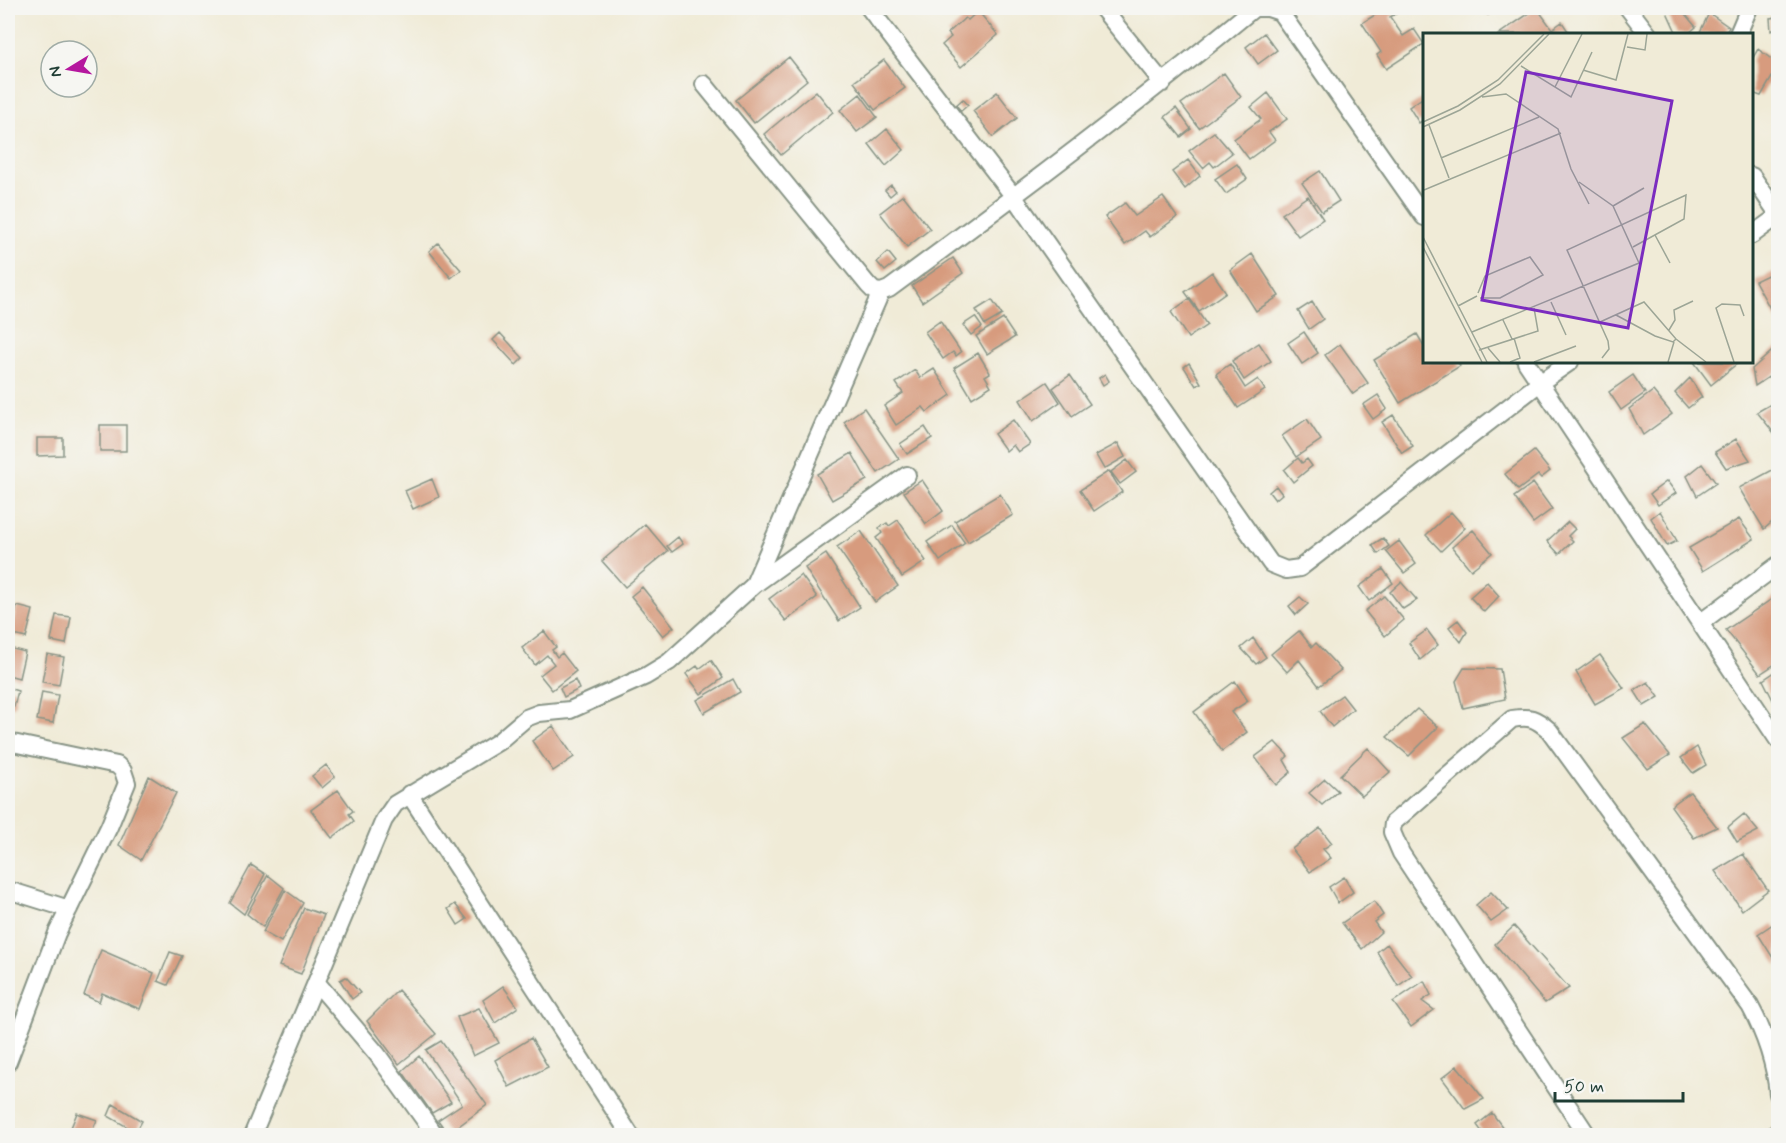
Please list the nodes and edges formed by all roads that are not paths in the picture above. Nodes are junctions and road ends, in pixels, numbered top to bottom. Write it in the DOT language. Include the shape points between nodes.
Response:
graph roads {
  1 [pos="869,8"];
  2 [pos="1102,8"];
  3 [pos="1267,8"];
  4 [pos="1628,8"];
  5 [pos="1749,8"];
  6 [pos="1647,33"];
  7 [pos="1738,33"];
  8 [pos="1163,83"];
  9 [pos="704,84"];
  10 [pos="1753,177"];
  11 [pos="1014,197"];
  12 [pos="1423,214"];
  13 [pos="1779,215"];
  14 [pos="1753,234"];
  15 [pos="881,292"];
  16 [pos="1527,363"];
  17 [pos="1569,363"];
  18 [pos="1541,382"];
  19 [pos="907,475"];
  20 [pos="1779,565"];
  21 [pos="754,585"];
  22 [pos="1700,623"];
  23 [pos="1777,735"];
  24 [pos="8,742"];
  25 [pos="409,794"];
  26 [pos="8,890"];
  27 [pos="69,909"];
  28 [pos="317,983"];
  29 [pos="8,1062"];
  30 [pos="1779,1094"];
  31 [pos="1779,1131"];
  32 [pos="252,1136"];
  33 [pos="436,1136"];
  34 [pos="631,1136"];
  35 [pos="1588,1136"];
  36 [pos="1778,1136"];
  1 -- 11 [label="street"];
  2 -- 8 [label="street"];
  3 -- 8 [label="street" via="1254,8"];
  3 -- 12 [label="street" via="1280,12"];
  4 -- 6 [label="street"];
  5 -- 7 [label="street"];
  8 -- 11 [label="street"];
  9 -- 15 [label="street" via="868,285"];
  10 -- 13 [label="street"];
  11 -- 15 [label="street"];
  11 -- 18 [label="street" via="1271,564 1286,570 1300,568"];
  13 -- 14 [label="street"];
  15 -- 21 [label="street"];
  16 -- 18 [label="street"];
  17 -- 18 [label="street"];
  18 -- 22 [label="street"];
  19 -- 21 [label="street"];
  20 -- 22 [label="street"];
  21 -- 25 [label="street" via="669,662 646,676 570,710 526,718 498,742"];
  22 -- 23 [label="street"];
  24 -- 27 [label="street" via="117,765 123,771 127,783"];
  25 -- 28 [label="street" via="395,804 384,820"];
  25 -- 34 [label="street"];
  26 -- 27 [label="street"];
  27 -- 29 [label="street"];
  28 -- 32 [label="street"];
  28 -- 33 [label="street" via="377,1054"];
  30 -- 35 [label="street" via="1763,1031 1750,1006 1549,730 1537,720 1512,719 1393,823 1392,832 1401,853"];
  31 -- 36 [label="street"];
}
